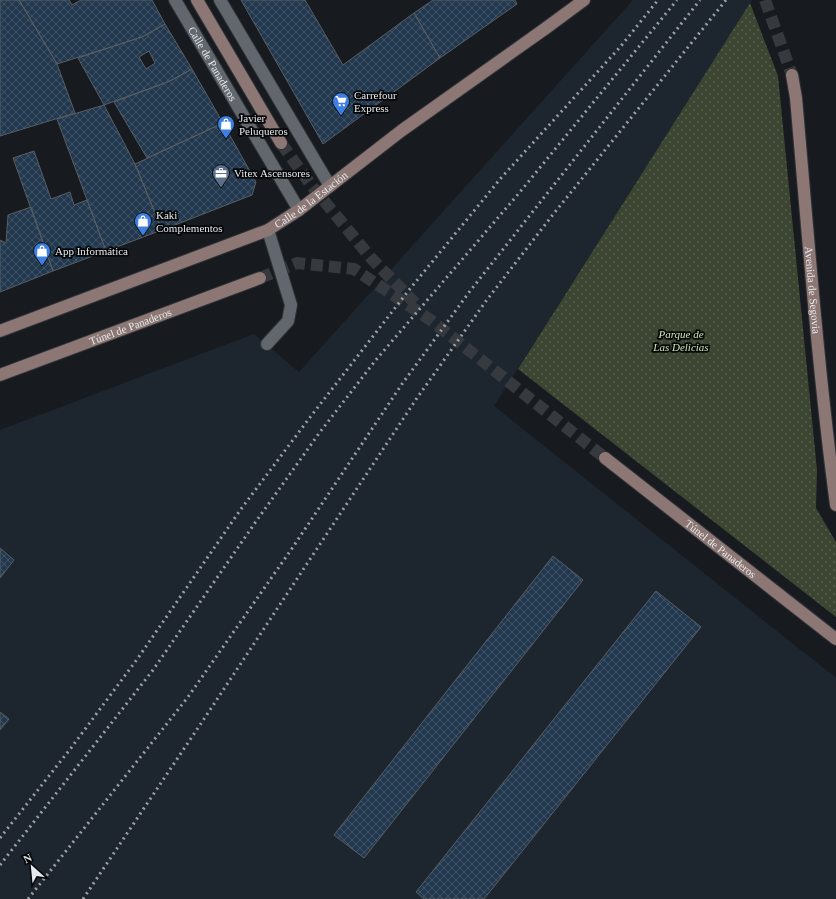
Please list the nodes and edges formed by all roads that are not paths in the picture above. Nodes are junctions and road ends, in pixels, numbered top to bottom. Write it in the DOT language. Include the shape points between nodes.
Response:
graph roads {
  1 [pos="175,0"];
  2 [pos="197,0"];
  3 [pos="220,0"];
  4 [pos="584,0"];
  5 [pos="792,75"];
  6 [pos="281,143"];
  7 [pos="330,186"];
  8 [pos="299,210"];
  9 [pos="268,230"];
  10 [pos="260,278"];
  11 [pos="0,331"];
  12 [pos="267,344"];
  13 [pos="0,375"];
  14 [pos="605,458"];
  15 [pos="836,505"];
  16 [pos="836,639"];
  1 -- 8 [label="street, Calle de Panaderos"];
  2 -- 6 [label="main road"];
  3 -- 7 [label="street"];
  4 -- 7 [label="main road, Calle de la Estación" via="401,131"];
  5 -- 15 [label="main road, Avenida de Segovia" via="826,431"];
  7 -- 8 [label="main road, Calle de la Estación"];
  8 -- 9 [label="main road, Calle de la Estación"];
  9 -- 11 [label="main road, Calle de la Estación"];
  9 -- 12 [label="street" via="291,305 288,321"];
  10 -- 13 [label="main road, Túnel de Panaderos"];
  14 -- 16 [label="main road, Túnel de Panaderos"];
}
